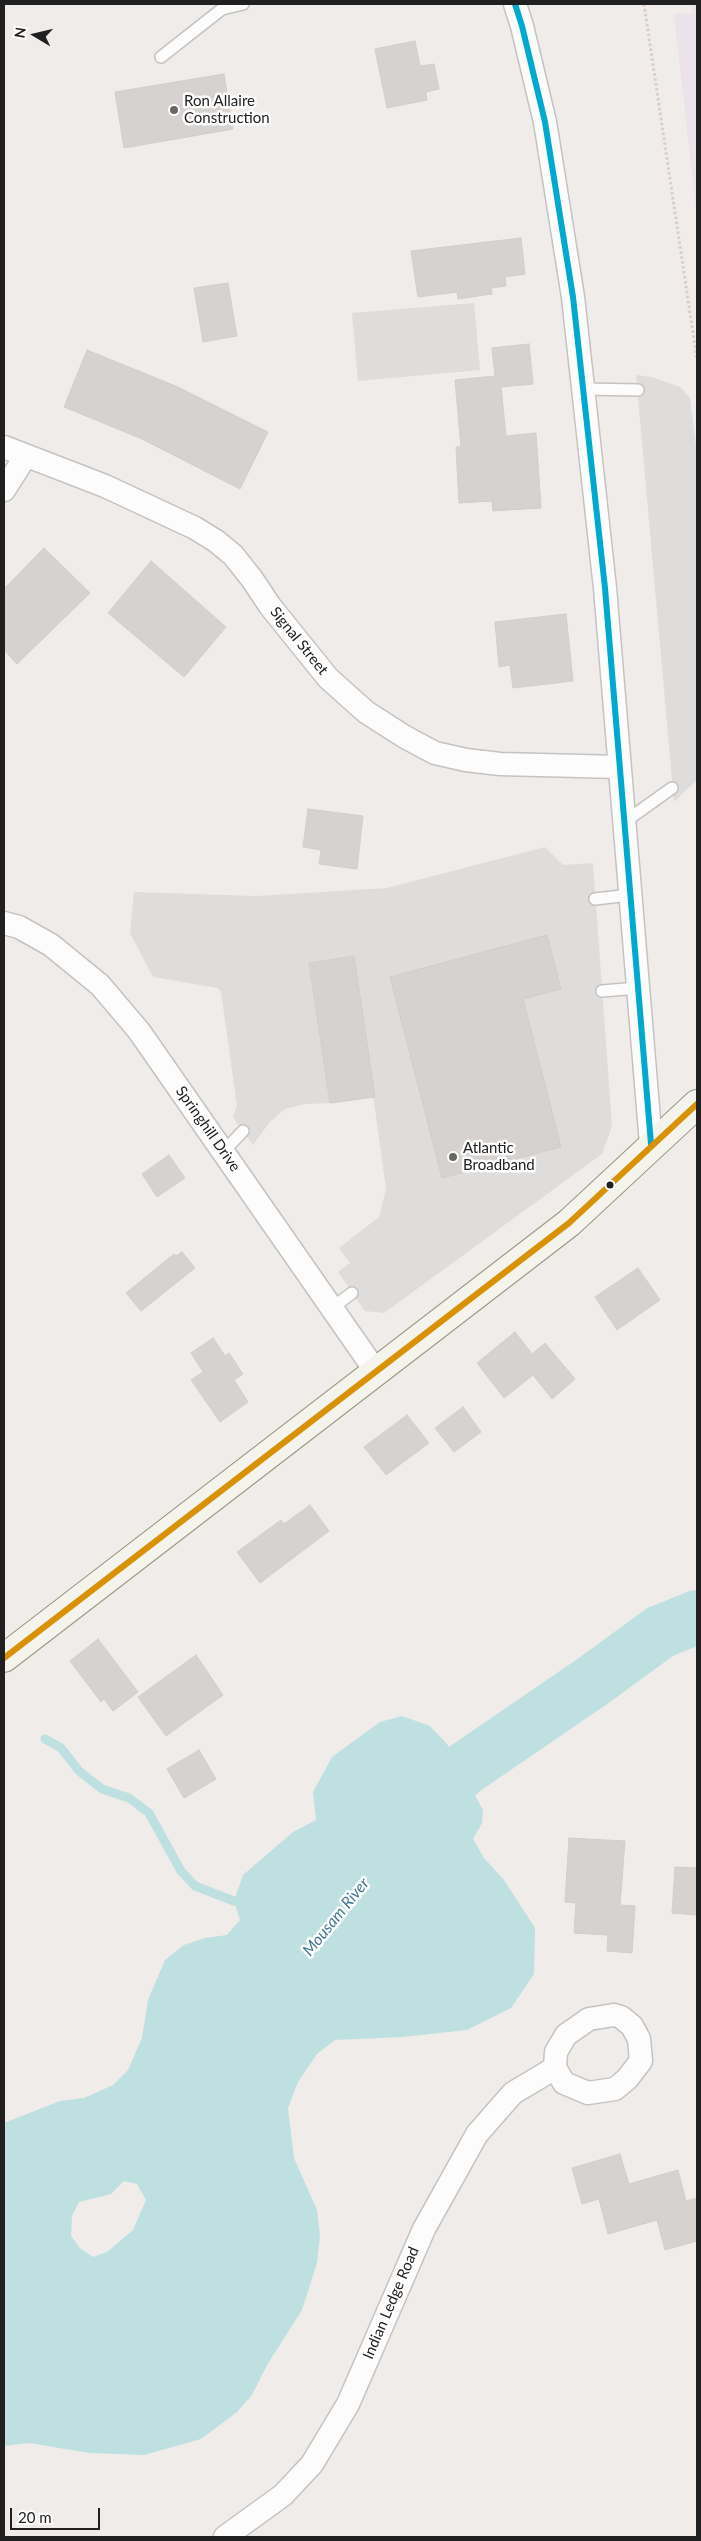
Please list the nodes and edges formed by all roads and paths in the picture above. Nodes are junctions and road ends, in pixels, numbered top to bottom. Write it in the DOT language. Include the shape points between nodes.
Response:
graph roads {
  1 [pos="243,4"];
  2 [pos="515,4"];
  3 [pos="644,4"];
  4 [pos="161,57"];
  5 [pos="697,360"];
  6 [pos="584,389"];
  7 [pos="638,390"];
  8 [pos="4,447"];
  9 [pos="26,457"];
  10 [pos="4,490"];
  11 [pos="619,767"];
  12 [pos="672,788"];
  13 [pos="624,823"];
  14 [pos="630,895"];
  15 [pos="595,899"];
  16 [pos="4,923"];
  17 [pos="638,988"];
  18 [pos="602,991"];
  19 [pos="697,1104"];
  20 [pos="244,1131"];
  21 [pos="651,1144"];
  22 [pos="224,1151"];
  23 [pos="352,1293"];
  24 [pos="332,1308"];
  25 [pos="377,1373"];
  26 [pos="4,1658"];
  27 [pos="556,2068"];
  28 [pos="224,2537"];
  1 -- 4 [label="lane" via="222,9"];
  2 -- 6 [label="street" via="546,122"];
  3 -- 5 [label="path"];
  6 -- 7 [label="lane"];
  6 -- 11 [label="street" via="605,588"];
  8 -- 9 [label="street, Signal Street"];
  9 -- 10 [label="street"];
  9 -- 11 [label="street, Signal Street" via="105,486 216,541 233,555 328,678 366,712 412,741 435,753 466,760"];
  11 -- 13 [label="street"];
  12 -- 13 [label="lane"];
  13 -- 14 [label="street"];
  14 -- 15 [label="lane"];
  14 -- 17 [label="street"];
  16 -- 22 [label="street, Springhill Drive" via="19,927 51,945 100,985 139,1030"];
  17 -- 18 [label="lane"];
  17 -- 21 [label="street"];
  19 -- 21 [label="main road"];
  20 -- 22 [label="lane"];
  21 -- 25 [label="main road" via="569,1224"];
  22 -- 24 [label="street, Springhill Drive"];
  23 -- 24 [label="lane"];
  24 -- 25 [label="street, Springhill Drive"];
  25 -- 26 [label="main road"];
  27 -- 28 [label="street, Indian Ledge Road" via="513,2093 478,2134 424,2229 348,2404 312,2464 282,2495"];
}
